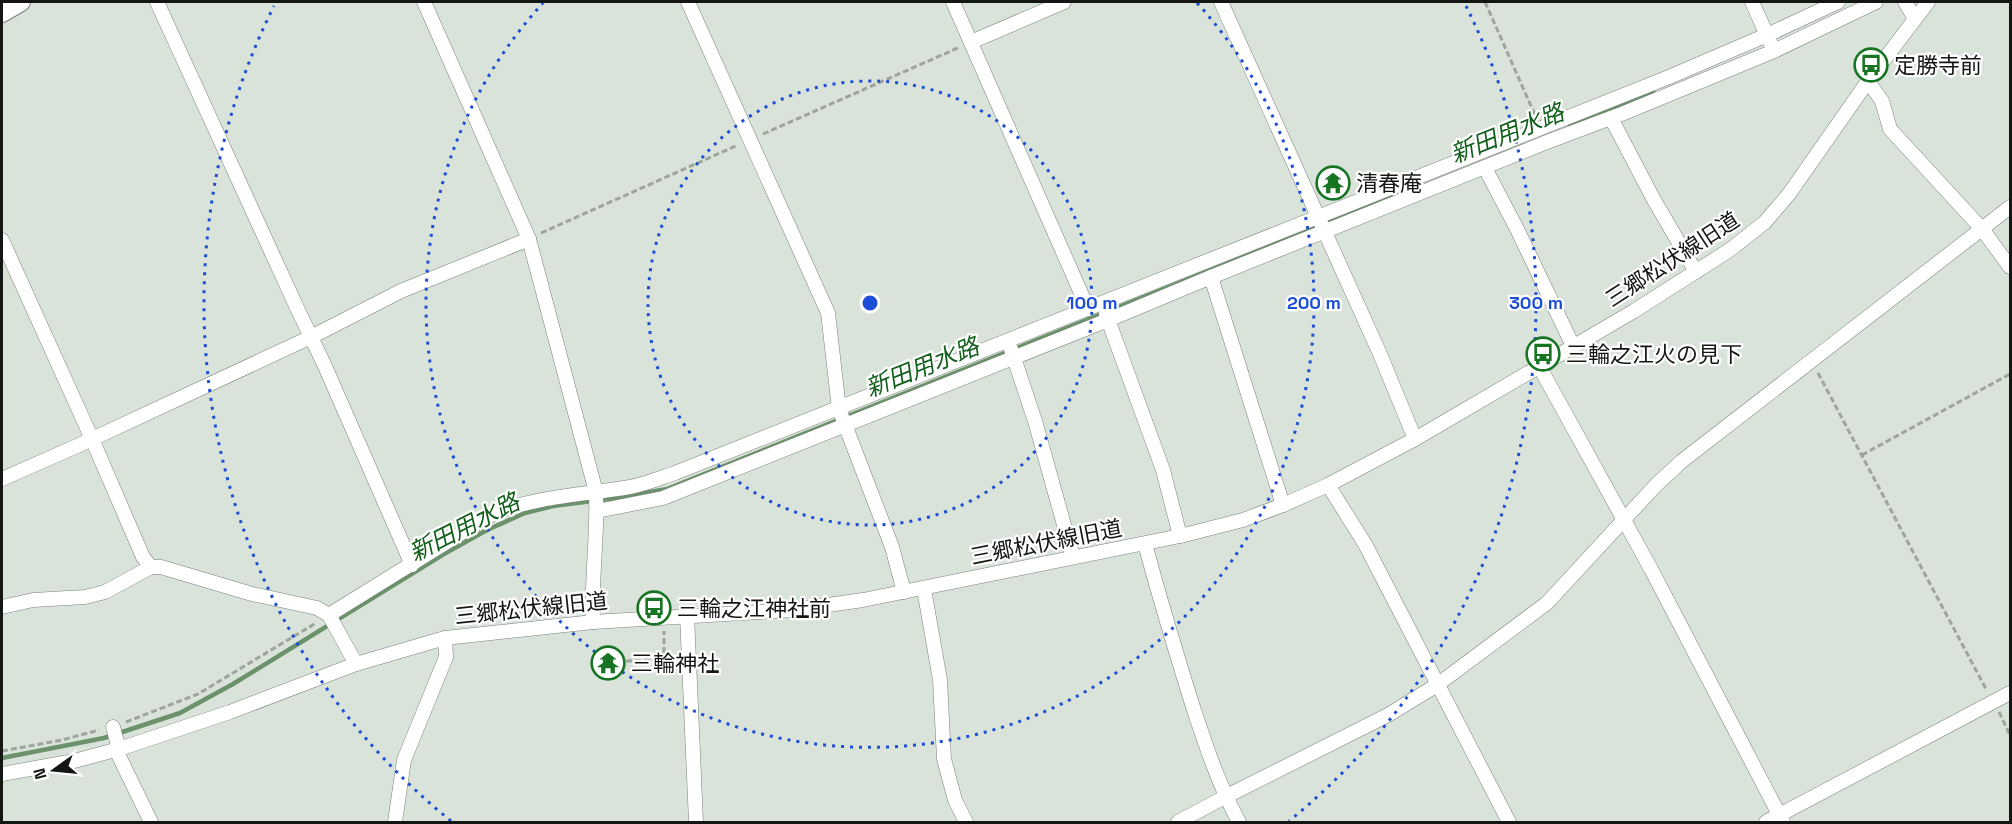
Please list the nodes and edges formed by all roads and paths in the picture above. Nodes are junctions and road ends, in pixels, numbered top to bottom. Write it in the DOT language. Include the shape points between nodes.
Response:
graph roads {
  1 [pos="21,2"];
  2 [pos="157,2"];
  3 [pos="424,2"];
  4 [pos="688,2"];
  5 [pos="953,2"];
  6 [pos="1064,2"];
  7 [pos="1221,2"];
  8 [pos="1485,2"];
  9 [pos="1752,2"];
  10 [pos="1838,2"];
  11 [pos="1876,2"];
  12 [pos="1905,2"];
  13 [pos="1929,2"];
  14 [pos="2,13"];
  15 [pos="1915,19"];
  16 [pos="1767,35"];
  17 [pos="971,42"];
  18 [pos="1774,51"];
  19 [pos="1868,81"];
  20 [pos="1611,118"];
  21 [pos="1541,128"];
  22 [pos="1485,168"];
  23 [pos="2010,207"];
  24 [pos="1318,218"];
  25 [pos="1982,229"];
  26 [pos="1324,233"];
  27 [pos="529,239"];
  28 [pos="2,240"];
  29 [pos="2010,267"];
  30 [pos="1696,272"];
  31 [pos="1211,277"];
  32 [pos="1102,304"];
  33 [pos="1088,309"];
  34 [pos="1108,320"];
  35 [pos="311,337"];
  36 [pos="1009,341"];
  37 [pos="1573,346"];
  38 [pos="1014,357"];
  39 [pos="1811,360"];
  40 [pos="1539,366"];
  41 [pos="931,372"];
  42 [pos="2010,374"];
  43 [pos="936,388"];
  44 [pos="839,409"];
  45 [pos="845,425"];
  46 [pos="92,439"];
  47 [pos="1416,439"];
  48 [pos="1862,454"];
  49 [pos="2,479"];
  50 [pos="1328,485"];
  51 [pos="596,492"];
  52 [pos="1282,505"];
  53 [pos="597,511"];
  54 [pos="1624,521"];
  55 [pos="1180,536"];
  56 [pos="1145,544"];
  57 [pos="1073,558"];
  58 [pos="412,565"];
  59 [pos="151,567"];
  60 [pos="924,589"];
  61 [pos="904,592"];
  62 [pos="2,607"];
  63 [pos="329,615"];
  64 [pos="687,615"];
  65 [pos="664,617"];
  66 [pos="593,622"];
  67 [pos="445,638"];
  68 [pos="626,662"];
  69 [pos="356,664"];
  70 [pos="1437,685"];
  71 [pos="2010,693"];
  72 [pos="1993,702"];
  73 [pos="113,727"];
  74 [pos="2010,735"];
  75 [pos="117,747"];
  76 [pos="2,751"];
  77 [pos="2,774"];
  78 [pos="1225,796"];
  79 [pos="1782,819"];
  80 [pos="151,822"];
  81 [pos="395,822"];
  82 [pos="696,822"];
  83 [pos="966,822"];
  84 [pos="1178,822"];
  85 [pos="1239,822"];
  86 [pos="1509,822"];
  87 [pos="1766,822"];
  1 -- 14 [label="main road"];
  2 -- 35 [label="street"];
  3 -- 27 [label="street"];
  4 -- 44 [label="street" via="828,313"];
  5 -- 17 [label="street"];
  6 -- 17 [label="street"];
  7 -- 24 [label="street"];
  8 -- 21 [label="path"];
  9 -- 16 [label="street"];
  10 -- 16 [label="street"];
  11 -- 18 [label="street"];
  12 -- 15 [label="street"];
  13 -- 15 [label="street, 三郷松伏線旧道"];
  15 -- 19 [label="street, 三郷松伏線旧道"];
  16 -- 18 [label="street"];
  16 -- 21 [label="street"];
  17 -- 33 [label="street"];
  18 -- 20 [label="street"];
  19 -- 25 [label="street" via="1882,101 1890,129"];
  19 -- 30 [label="street, 三郷松伏線旧道" via="1766,222"];
  20 -- 22 [label="street"];
  20 -- 30 [label="street"];
  21 -- 24 [label="street"];
  22 -- 26 [label="street"];
  22 -- 37 [label="street"];
  23 -- 25 [label="street"];
  24 -- 26 [label="street"];
  24 -- 32 [label="street"];
  25 -- 29 [label="street"];
  25 -- 39 [label="street"];
  26 -- 31 [label="street"];
  26 -- 47 [label="street"];
  27 -- 35 [label="street" via="401,291"];
  27 -- 51 [label="street"];
  28 -- 46 [label="street"];
  30 -- 37 [label="street, 三郷松伏線旧道"];
  31 -- 34 [label="street"];
  31 -- 52 [label="street"];
  32 -- 33 [label="street"];
  32 -- 34 [label="street"];
  33 -- 36 [label="street"];
  34 -- 38 [label="street"];
  34 -- 55 [label="street" via="1163,470"];
  35 -- 46 [label="street"];
  35 -- 58 [label="street"];
  36 -- 38 [label="street"];
  36 -- 41 [label="street"];
  37 -- 40 [label="street, 三郷松伏線旧道"];
  38 -- 43 [label="street"];
  38 -- 57 [label="street"];
  39 -- 48 [label="path"];
  39 -- 54 [label="street" via="1682,461"];
  40 -- 47 [label="street, 三郷松伏線旧道"];
  40 -- 54 [label="street"];
  41 -- 43 [label="street"];
  41 -- 44 [label="street"];
  42 -- 48 [label="path"];
  43 -- 45 [label="street"];
  44 -- 45 [label="street"];
  44 -- 51 [label="street" via="665,477"];
  45 -- 53 [label="street" via="663,498"];
  45 -- 61 [label="street" via="892,547"];
  46 -- 49 [label="street"];
  46 -- 59 [label="street" via="143,557"];
  47 -- 50 [label="street, 三郷松伏線旧道"];
  48 -- 72 [label="path"];
  50 -- 52 [label="street, 三郷松伏線旧道"];
  50 -- 70 [label="street" via="1365,544"];
  51 -- 53 [label="street"];
  51 -- 58 [label="street" via="550,497 492,514"];
  52 -- 55 [label="street, 三郷松伏線旧道" via="1243,520"];
  53 -- 66 [label="street"];
  54 -- 70 [label="street" via="1547,603"];
  54 -- 79 [label="street"];
  55 -- 56 [label="street, 三郷松伏線旧道"];
  56 -- 57 [label="street, 三郷松伏線旧道"];
  56 -- 78 [label="street" via="1174,647"];
  57 -- 60 [label="street, 三郷松伏線旧道"];
  58 -- 63 [label="street"];
  59 -- 62 [label="street" via="105,592"];
  59 -- 63 [label="street" via="317,608"];
  60 -- 61 [label="street, 三郷松伏線旧道"];
  60 -- 83 [label="street" via="940,680 944,759 955,801"];
  61 -- 64 [label="street, 三郷松伏線旧道" via="802,609"];
  63 -- 69 [label="street"];
  63 -- 73 [label="path" via="198,694"];
  64 -- 65 [label="street, 三郷松伏線旧道"];
  64 -- 82 [label="street"];
  65 -- 66 [label="street, 三郷松伏線旧道"];
  65 -- 68 [label="path" via="664,660"];
  66 -- 67 [label="street, 三郷松伏線旧道"];
  67 -- 69 [label="street, 三郷松伏線旧道"];
  67 -- 81 [label="street" via="446,657 404,760"];
  69 -- 75 [label="street, 三郷松伏線旧道" via="230,712"];
  70 -- 78 [label="street"];
  70 -- 86 [label="street"];
  71 -- 72 [label="street"];
  72 -- 74 [label="path"];
  72 -- 79 [label="street"];
  73 -- 75 [label="street"];
  73 -- 76 [label="path"];
  75 -- 77 [label="street, 三郷松伏線旧道" via="74,761"];
  75 -- 80 [label="street"];
  78 -- 84 [label="street"];
  78 -- 85 [label="street"];
  79 -- 87 [label="street"];
}
